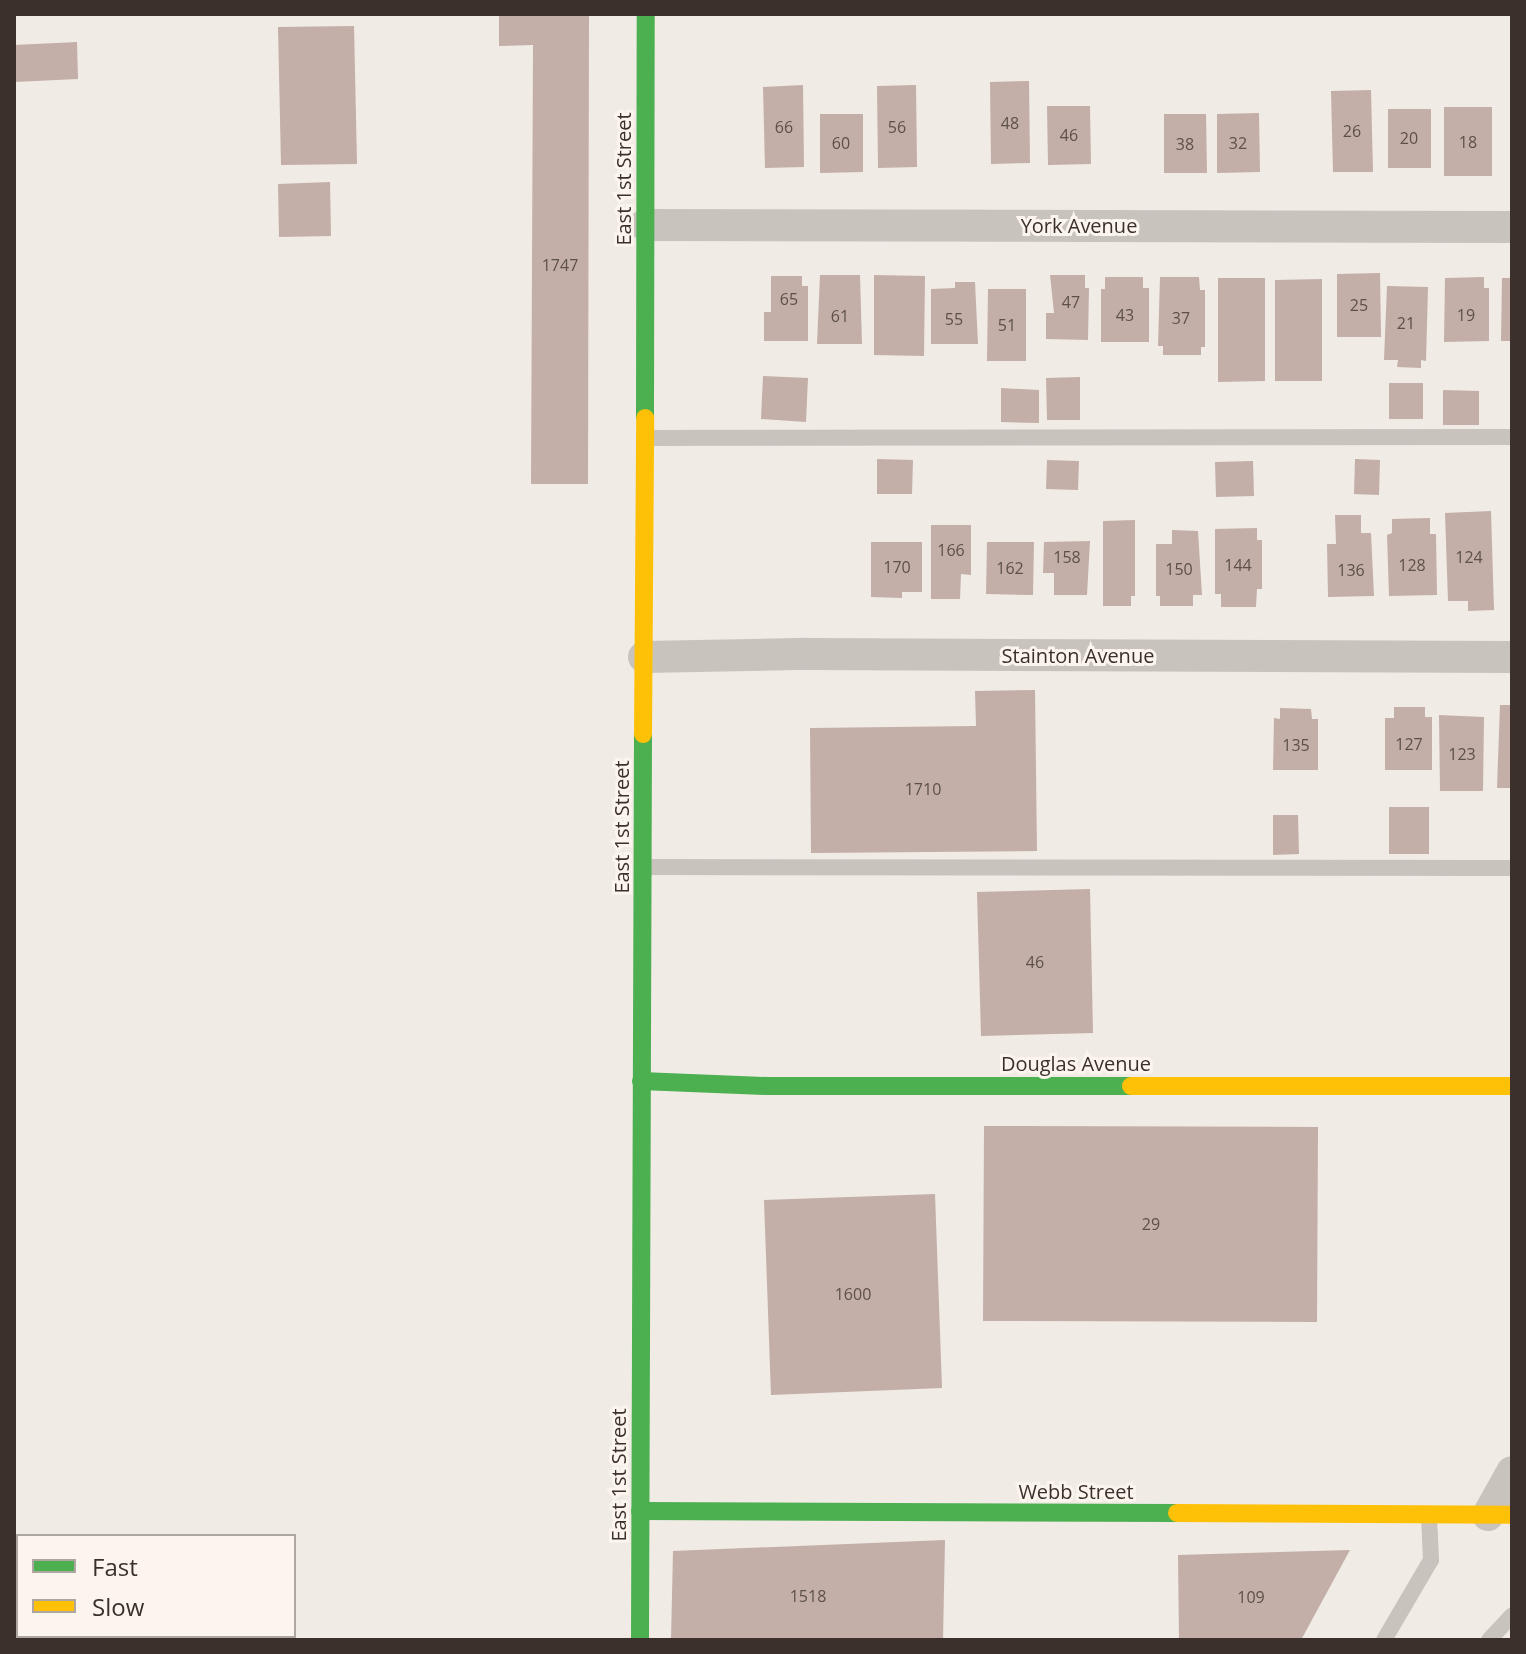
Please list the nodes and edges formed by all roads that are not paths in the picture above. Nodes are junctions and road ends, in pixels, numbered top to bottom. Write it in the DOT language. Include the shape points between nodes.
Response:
graph roads {
  1 [pos="646,14"];
  2 [pos="645,225"];
  3 [pos="1512,227"];
  4 [pos="1512,437"];
  5 [pos="645,438"];
  6 [pos="644,657"];
  7 [pos="1512,657"];
  8 [pos="642,867"];
  9 [pos="1512,868"];
  10 [pos="641,1081"];
  11 [pos="1512,1086"];
  12 [pos="1512,1472"];
  13 [pos="640,1511"];
  14 [pos="1429,1514"];
  15 [pos="1500,1515"];
  16 [pos="1512,1615"];
  17 [pos="640,1640"];
  18 [pos="1384,1640"];
  19 [pos="1489,1640"];
  1 -- 2 [label="street, East 1st Street"];
  2 -- 3 [label="street, York Avenue"];
  2 -- 5 [label="street, East 1st Street"];
  4 -- 5 [label="lane"];
  5 -- 6 [label="street, East 1st Street"];
  6 -- 7 [label="street, Stainton Avenue"];
  6 -- 8 [label="street, East 1st Street"];
  8 -- 9 [label="lane"];
  8 -- 10 [label="street, East 1st Street"];
  10 -- 11 [label="street, Douglas Avenue" via="768,1086"];
  10 -- 13 [label="street, East 1st Street"];
  12 -- 15 [label="street"];
  13 -- 14 [label="street, Webb Street"];
  13 -- 17 [label="street, East 1st Street"];
  14 -- 15 [label="street, Webb Street"];
  14 -- 18 [label="lane" via="1431,1560"];
  16 -- 19 [label="lane"];
}
